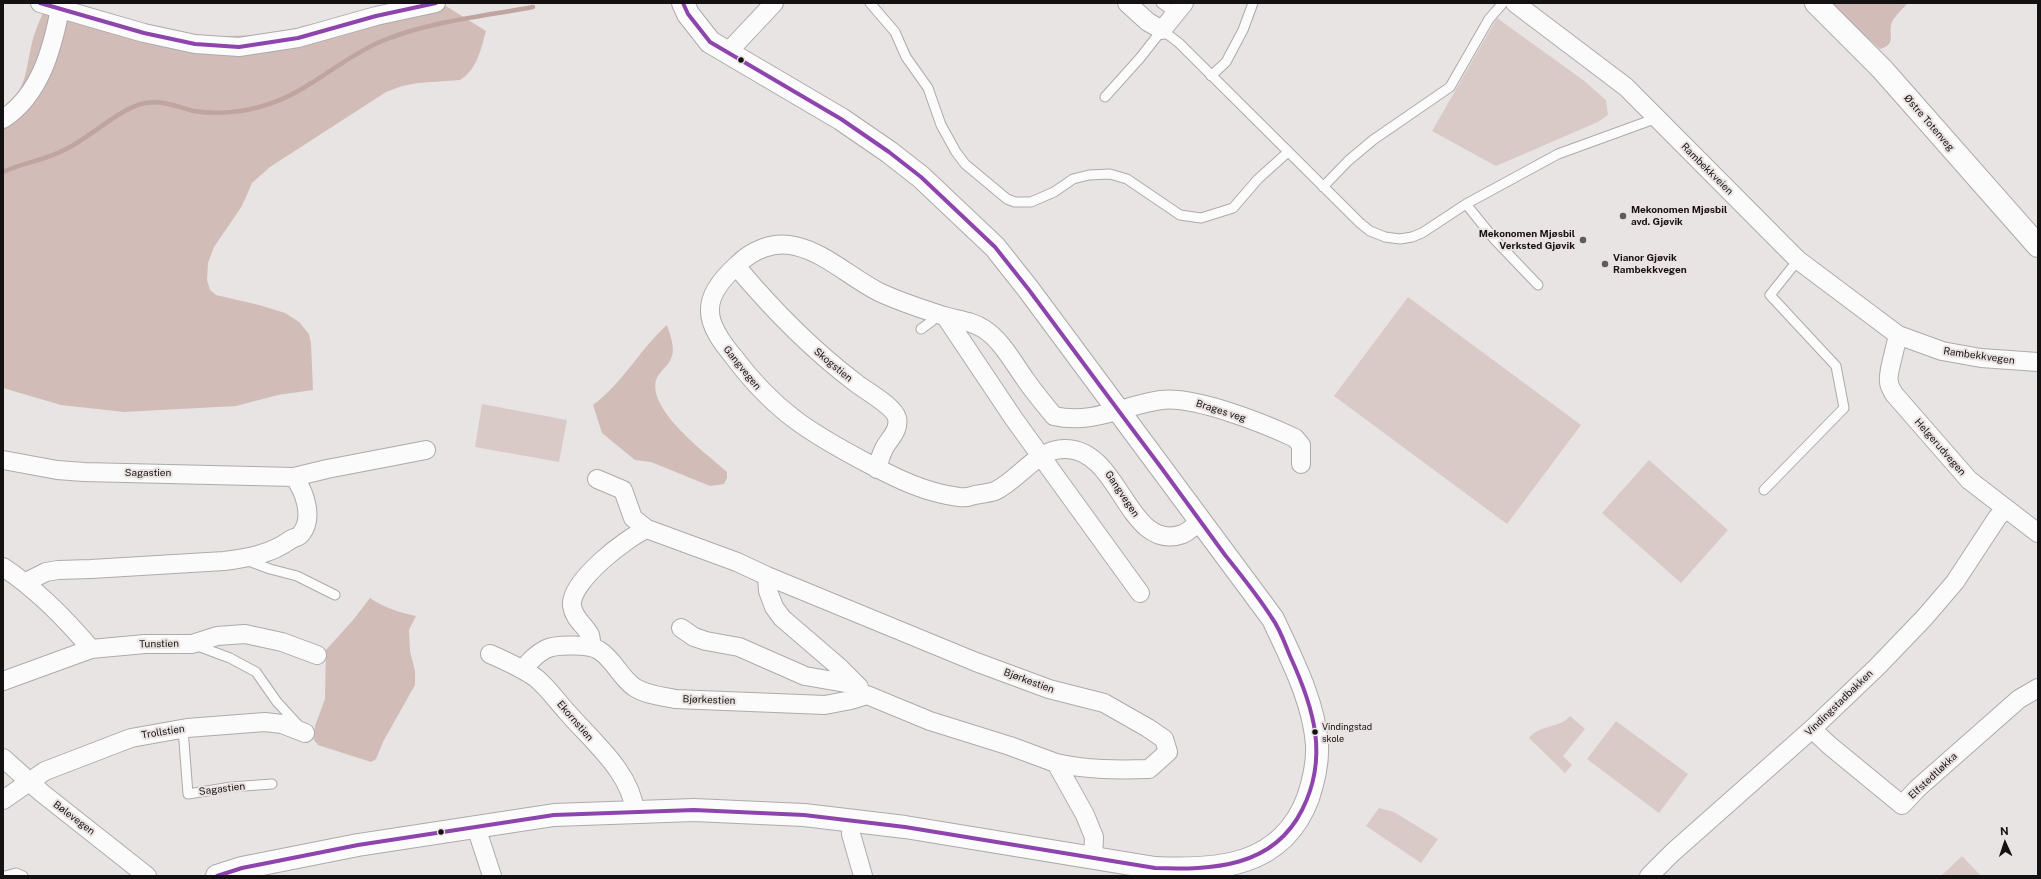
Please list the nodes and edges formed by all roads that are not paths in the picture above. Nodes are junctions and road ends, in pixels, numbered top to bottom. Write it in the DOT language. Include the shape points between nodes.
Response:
graph roads {
  1 [pos="40,3"];
  2 [pos="436,3"];
  3 [pos="683,3"];
  4 [pos="774,3"];
  5 [pos="870,3"];
  6 [pos="1127,3"];
  7 [pos="1253,3"];
  8 [pos="1503,3"];
  9 [pos="1515,3"];
  10 [pos="1816,3"];
  11 [pos="1173,6"];
  12 [pos="60,9"];
  13 [pos="1162,30"];
  14 [pos="727,53"];
  15 [pos="1211,76"];
  16 [pos="1105,97"];
  17 [pos="1657,118"];
  18 [pos="3,119"];
  19 [pos="1288,152"];
  20 [pos="1323,187"];
  21 [pos="1466,204"];
  22 [pos="2038,246"];
  23 [pos="1798,260"];
  24 [pos="736,266"];
  25 [pos="1538,285"];
  26 [pos="941,315"];
  27 [pos="921,329"];
  28 [pos="1898,336"];
  29 [pos="2038,362"];
  30 [pos="1117,410"];
  31 [pos="426,450"];
  32 [pos="1042,457"];
  33 [pos="3,460"];
  34 [pos="1301,464"];
  35 [pos="877,468"];
  36 [pos="294,477"];
  37 [pos="597,479"];
  38 [pos="1764,490"];
  39 [pos="2005,508"];
  40 [pos="1201,521"];
  41 [pos="647,529"];
  42 [pos="2038,533"];
  43 [pos="243,559"];
  44 [pos="3,567"];
  45 [pos="767,576"];
  46 [pos="26,582"];
  47 [pos="1140,593"];
  48 [pos="335,595"];
  49 [pos="681,628"];
  50 [pos="192,644"];
  51 [pos="592,647"];
  52 [pos="91,649"];
  53 [pos="490,654"];
  54 [pos="317,655"];
  55 [pos="523,669"];
  56 [pos="3,681"];
  57 [pos="2038,688"];
  58 [pos="862,690"];
  59 [pos="182,729"];
  60 [pos="1812,729"];
  61 [pos="304,733"];
  62 [pos="3,758"];
  63 [pos="1056,763"];
  64 [pos="28,781"];
  65 [pos="272,784"];
  66 [pos="3,800"];
  67 [pos="635,812"];
  68 [pos="852,821"];
  69 [pos="476,826"];
  70 [pos="1093,859"];
  71 [pos="5,876"];
  72 [pos="23,876"];
  73 [pos="148,876"];
  74 [pos="217,876"];
  75 [pos="492,876"];
  76 [pos="863,876"];
  77 [pos="1649,876"];
  1 -- 12 [label="street"];
  2 -- 12 [label="street" via="376,16 298,38 239,47 195,44 144,33"];
  3 -- 14 [label="street" via="701,32 710,42"];
  4 -- 14 [label="street"];
  5 -- 19 [label="lane" via="895,32 906,57 928,88 941,125 956,152 965,164 1007,199 1015,202 1031,202 1054,192 1073,179 1110,174 1127,179 1180,215 1201,218 1233,208 1258,179"];
  6 -- 13 [label="street" via="1148,22"];
  7 -- 15 [label="lane" via="1243,30 1226,62"];
  8 -- 20 [label="lane" via="1489,19 1450,88 1373,140"];
  9 -- 17 [label="street, Rambekkveien" via="1626,87"];
  10 -- 22 [label="street, Østre Totenveg" via="1882,69"];
  11 -- 13 [label="street"];
  12 -- 18 [label="street" via="48,60 24,102"];
  13 -- 15 [label="lane" via="1179,43"];
  13 -- 16 [label="lane"];
  14 -- 30 [label="street" via="841,119 921,177 995,247"];
  15 -- 19 [label="lane"];
  17 -- 21 [label="lane" via="1558,154"];
  17 -- 23 [label="street, Rambekkveien"];
  19 -- 20 [label="lane"];
  20 -- 21 [label="lane" via="1360,223 1385,238 1400,239 1422,233"];
  21 -- 25 [label="lane" via="1495,240"];
  23 -- 28 [label="street, Rambekkveien"];
  23 -- 38 [label="lane" via="1770,294 1836,366 1844,408"];
  24 -- 26 [label="street, Gangvegen" via="764,247 795,246 824,258 876,291 905,304"];
  24 -- 35 [label="street, Skogstien" via="770,307 810,346 891,408 897,418 897,426 883,450"];
  24 -- 35 [label="street, Gangvegen" via="713,294 709,311 718,338 754,384 779,409 832,445"];
  26 -- 27 [label="lane"];
  26 -- 30 [label="street, Gangvegen" via="970,322 986,330 1054,416 1070,420 1093,418"];
  26 -- 32 [label="street"];
  28 -- 29 [label="street, Rambekkvegen" via="1942,351 1981,358"];
  28 -- 39 [label="street, Helgerudvegen" via="1888,382 1894,394 1969,480"];
  30 -- 34 [label="street, Brages veg" via="1163,400 1183,400 1202,404 1295,438 1301,445"];
  30 -- 40 [label="street"];
  31 -- 36 [label="street, Sagastien" via="327,468"];
  32 -- 35 [label="street, Gangvegen" via="994,491 962,498 896,479"];
  32 -- 40 [label="street, Gangvegen" via="1051,450 1064,448 1075,449 1092,458 1104,469 1137,518 1152,533 1171,536 1184,534"];
  32 -- 47 [label="street"];
  33 -- 36 [label="street, Sagastien" via="84,472"];
  36 -- 43 [label="street" via="303,491 308,510 301,534 282,547"];
  37 -- 41 [label="street, Bjørkestien" via="623,490 633,518"];
  39 -- 42 [label="street, Helgerudvegen"];
  39 -- 60 [label="street, Vindingstadbakken" via="1956,580 1925,617"];
  40 -- 70 [label="street" via="1273,619 1289,653 1312,716 1317,744 1314,779 1296,823 1285,837 1268,850 1229,865 1192,870 1155,868"];
  41 -- 45 [label="street, Bjørkestien" via="737,562"];
  41 -- 51 [label="street" via="608,556 584,579 576,592 572,604 574,611 580,624 590,635"];
  43 -- 46 [label="street" via="58,570 46,572"];
  43 -- 48 [label="lane" via="297,576"];
  44 -- 46 [label="street"];
  45 -- 58 [label="street, Bjørkestien" via="768,591 774,607 782,618"];
  45 -- 63 [label="street, Bjørkestien" via="976,662 1049,689 1104,703 1143,724 1164,739 1168,752 1149,769 1100,769"];
  46 -- 52 [label="street"];
  49 -- 58 [label="street, Bjørkestien" via="694,637 739,647 804,676"];
  50 -- 52 [label="street, Tunstien" via="145,644"];
  50 -- 54 [label="street, Tunstien" via="217,636 245,634 282,642"];
  50 -- 61 [label="lane" via="230,658 256,672"];
  51 -- 55 [label="street" via="548,648 533,657"];
  51 -- 58 [label="street, Bjørkestien" via="600,651 633,686 662,696 696,700 825,705 851,700"];
  52 -- 56 [label="street, Tunstien"];
  53 -- 55 [label="street, Ekornstien"];
  55 -- 67 [label="street, Ekornstien" via="551,693 611,761 634,801"];
  57 -- 60 [label="street, Elfstedtløkka" via="2019,699 1902,805"];
  58 -- 63 [label="street, Bjørkestien" via="930,721"];
  59 -- 61 [label="street, Trollstien" via="265,722 282,724"];
  59 -- 64 [label="street, Trollstien" via="131,738 45,771"];
  59 -- 65 [label="lane, Sagastien" via="188,794"];
  60 -- 77 [label="street, Vindingstadbakken"];
  62 -- 64 [label="street, Bølevegen"];
  63 -- 70 [label="street" via="1085,815 1094,837"];
  64 -- 66 [label="street, Trollstien"];
  64 -- 73 [label="street, Bølevegen"];
  67 -- 68 [label="street" via="694,810"];
  67 -- 69 [label="street" via="554,815"];
  68 -- 70 [label="street" via="974,838"];
  68 -- 76 [label="street" via="851,834"];
  69 -- 74 [label="street" via="328,850 242,868"];
  69 -- 75 [label="street"];
  71 -- 72 [label="lane" via="16,873"];
}
